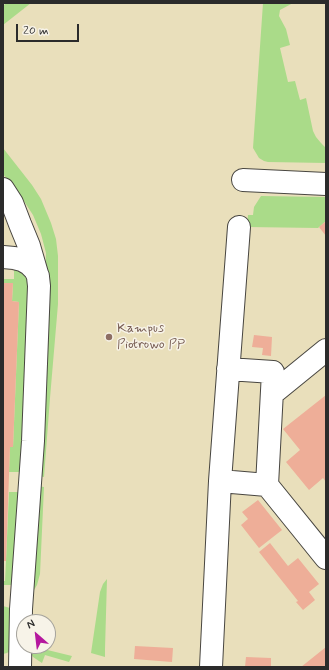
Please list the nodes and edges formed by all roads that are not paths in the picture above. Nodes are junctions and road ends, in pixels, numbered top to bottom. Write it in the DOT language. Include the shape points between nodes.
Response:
graph roads {
  1 [pos="243,180"];
  2 [pos="326,184"];
  3 [pos="3,189"];
  4 [pos="239,227"];
  5 [pos="3,257"];
  6 [pos="38,277"];
  7 [pos="326,350"];
  8 [pos="228,370"];
  9 [pos="272,394"];
  10 [pos="220,481"];
  11 [pos="266,485"];
  12 [pos="326,558"];
  13 [pos="3,664"];
  14 [pos="14,667"];
  15 [pos="20,667"];
  16 [pos="211,667"];
  1 -- 2 [label="street"];
  3 -- 6 [label="street" via="12,203"];
  4 -- 8 [label="street"];
  5 -- 6 [label="street" via="22,260 35,270"];
  6 -- 15 [label="street" via="33,442 22,597"];
  7 -- 9 [label="street"];
  8 -- 9 [label="street" via="273,372"];
  8 -- 10 [label="street"];
  9 -- 11 [label="street"];
  10 -- 11 [label="street"];
  10 -- 16 [label="street"];
  11 -- 12 [label="street"];
  13 -- 14 [label="street"];
}
